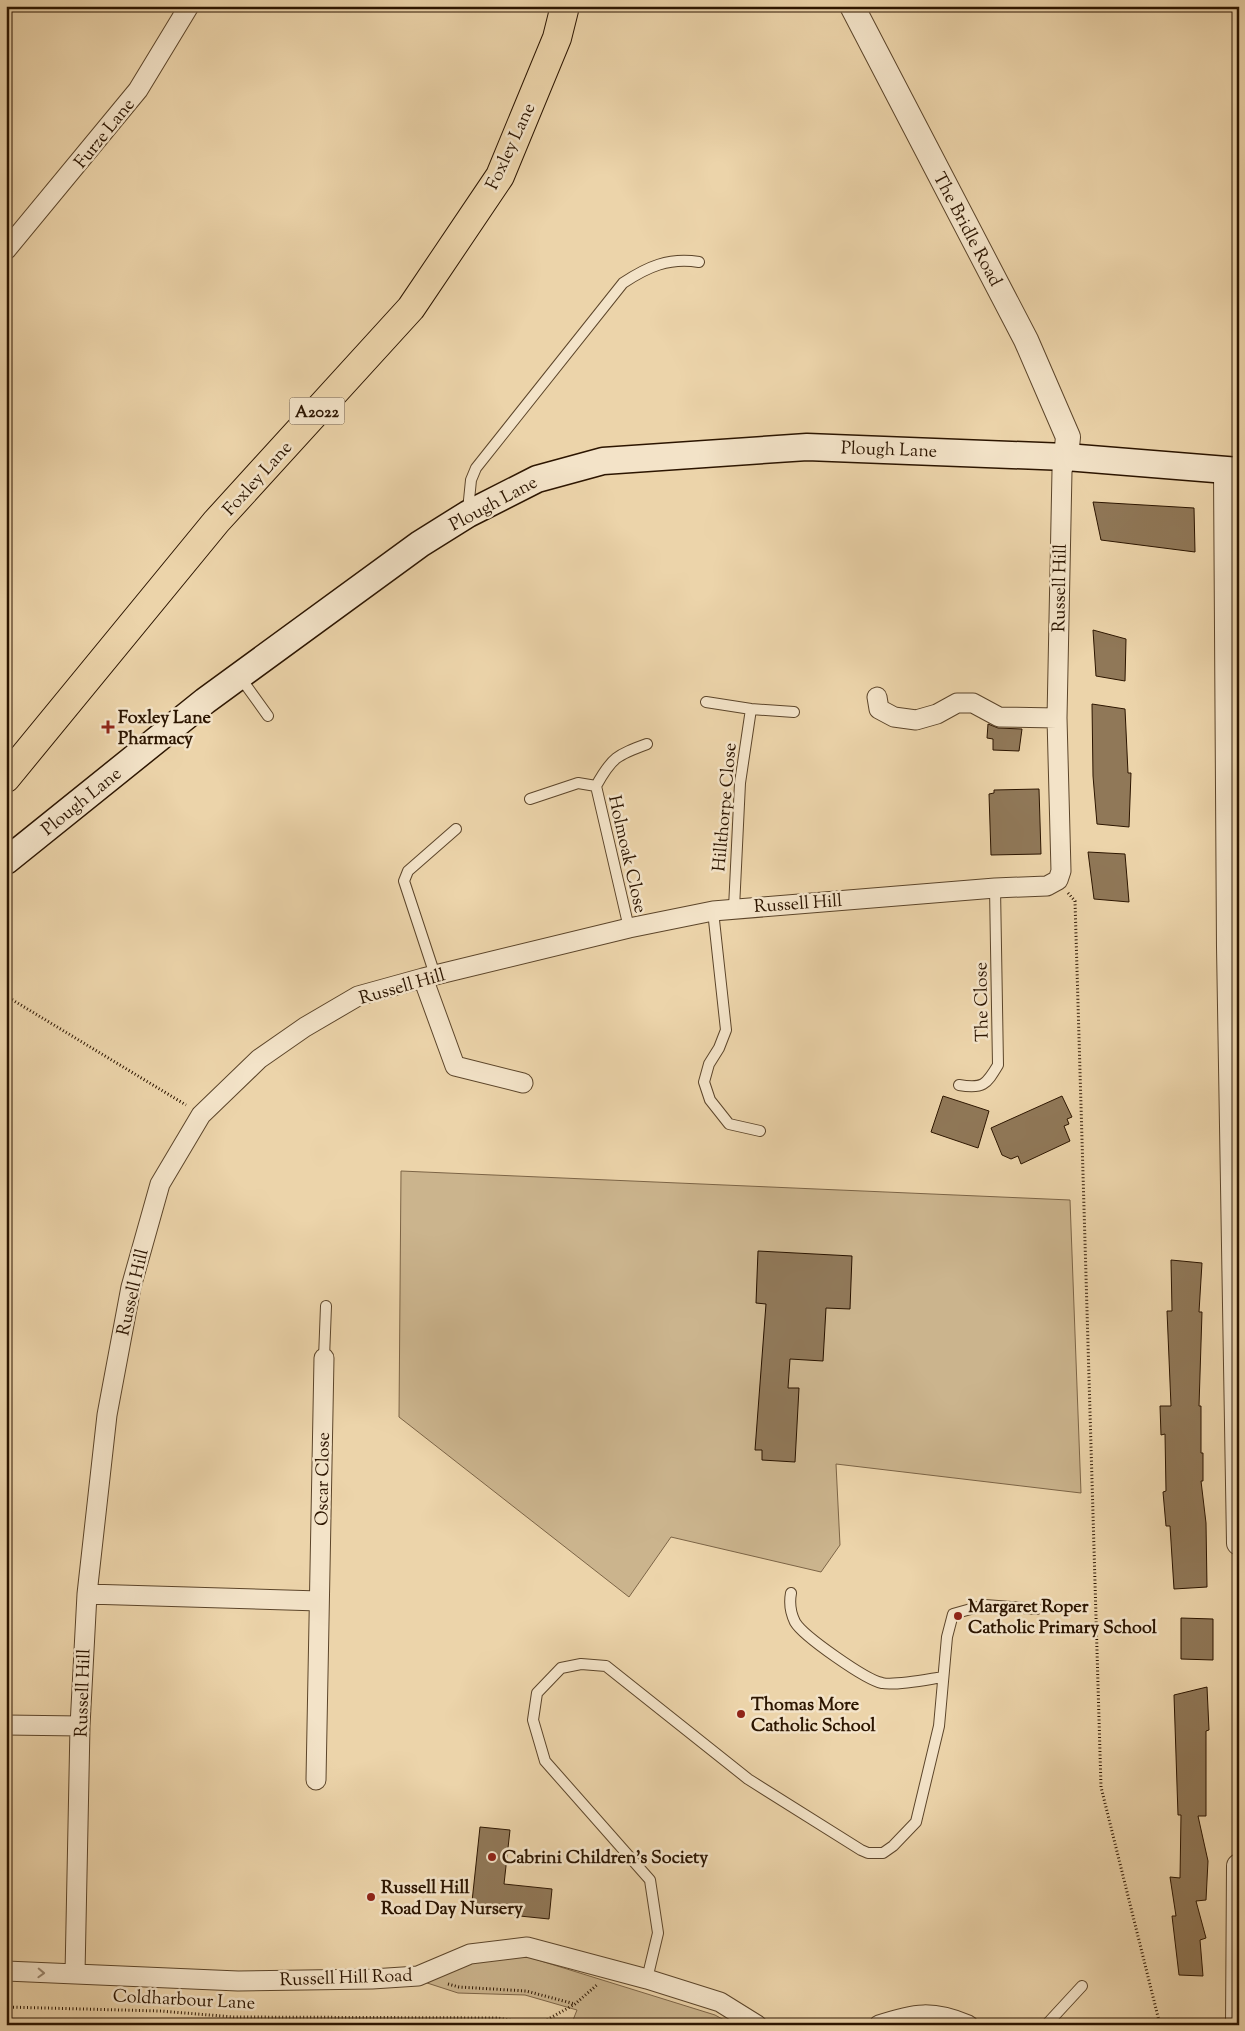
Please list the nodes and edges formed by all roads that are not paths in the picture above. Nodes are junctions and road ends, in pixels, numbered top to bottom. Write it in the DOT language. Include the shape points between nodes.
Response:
graph roads {
  1 [pos="189,6"];
  2 [pos="565,6"];
  3 [pos="852,6"];
  4 [pos="6,250"];
  5 [pos="699,262"];
  6 [pos="1066,457"];
  7 [pos="1232,471"];
  8 [pos="468,514"];
  9 [pos="239,676"];
  10 [pos="877,697"];
  11 [pos="706,702"];
  12 [pos="751,709"];
  13 [pos="794,712"];
  14 [pos="268,716"];
  15 [pos="1057,718"];
  16 [pos="647,744"];
  17 [pos="6,778"];
  18 [pos="596,786"];
  19 [pos="530,799"];
  20 [pos="456,829"];
  21 [pos="6,861"];
  22 [pos="995,888"];
  23 [pos="734,908"];
  24 [pos="713,911"];
  25 [pos="629,928"];
  26 [pos="429,977"];
  27 [pos="524,1083"];
  28 [pos="959,1085"];
  29 [pos="760,1132"];
  30 [pos="326,1306"];
  31 [pos="324,1358"];
  32 [pos="1239,1543"];
  33 [pos="791,1593"];
  34 [pos="87,1594"];
  35 [pos="319,1601"];
  36 [pos="1036,1609"];
  37 [pos="943,1677"];
  38 [pos="6,1725"];
  39 [pos="80,1726"];
  40 [pos="316,1780"];
  41 [pos="1239,1866"];
  42 [pos="6,1971"];
  43 [pos="75,1974"];
  44 [pos="647,1979"];
  45 [pos="1082,1986"];
  46 [pos="1238,2022"];
  47 [pos="757,2025"];
  48 [pos="878,2025"];
  49 [pos="968,2025"];
  50 [pos="1046,2025"];
  1 -- 4 [label="street, Furze Lane" via="138,90"];
  2 -- 17 [label="main road, Foxley Lane / A2022" via="557,38 500,176 411,308 216,522"];
  3 -- 6 [label="street, The Bridle Road" via="1026,340 1068,437"];
  5 -- 8 [label="lane" via="685,259 644,268 623,284 476,468 471,480"];
  6 -- 7 [label="main road, Plough Lane"];
  6 -- 8 [label="main road, Plough Lane" via="806,447 603,462 536,479"];
  6 -- 15 [label="street, Russell Hill" via="1062,471"];
  7 -- 32 [label="street" via="1229,928"];
  8 -- 9 [label="main road, Plough Lane" via="420,544"];
  9 -- 14 [label="lane"];
  9 -- 21 [label="main road, Plough Lane"];
  10 -- 15 [label="street" via="879,708 894,717 916,720 938,714 957,703 973,703 999,717"];
  11 -- 12 [label="lane"];
  12 -- 13 [label="lane"];
  12 -- 23 [label="lane, Hillthorpe Close" via="740,782"];
  15 -- 22 [label="street, Russell Hill" via="1061,871 1058,880 1047,886"];
  16 -- 18 [label="lane, Holmoak Close" via="620,754"];
  18 -- 19 [label="lane, Holmoak Close" via="578,783"];
  18 -- 25 [label="lane, Holmoak Close"];
  20 -- 26 [label="lane" via="408,871 404,881"];
  22 -- 23 [label="street, Russell Hill"];
  22 -- 28 [label="lane, The Close" via="998,1065 989,1081 976,1088"];
  23 -- 24 [label="street, Russell Hill"];
  24 -- 25 [label="street, Russell Hill"];
  24 -- 29 [label="lane" via="726,1030 704,1082 710,1100 729,1124"];
  25 -- 26 [label="street, Russell Hill"];
  26 -- 27 [label="street" via="455,1066"];
  26 -- 34 [label="street, Russell Hill" via="358,996 258,1059 201,1115 160,1184 131,1286 107,1415"];
  30 -- 31 [label="lane"];
  31 -- 35 [label="street, Oscar Close"];
  33 -- 37 [label="lane" via="789,1606 795,1622 806,1636 870,1678 883,1684"];
  34 -- 35 [label="street"];
  34 -- 39 [label="street, Russell Hill"];
  35 -- 40 [label="street, Oscar Close"];
  36 -- 37 [label="lane" via="985,1606 953,1614"];
  37 -- 44 [label="lane" via="939,1726 916,1822 893,1846 875,1854 848,1842 748,1779 606,1666 581,1664 561,1668 537,1693 533,1720 545,1761 650,1880 658,1933"];
  38 -- 39 [label="street"];
  39 -- 43 [label="street, Russell Hill"];
  41 -- 46 [label="street"];
  42 -- 43 [label="street, Russell Hill Road, one-way"];
  43 -- 44 [label="street, Russell Hill Road" via="238,1981 372,1979 418,1976 470,1954 527,1947"];
  44 -- 47 [label="street, Russell Hill Road" via="720,2002"];
  45 -- 50 [label="lane"];
  48 -- 49 [label="street" via="920,2014 946,2016"];
}
